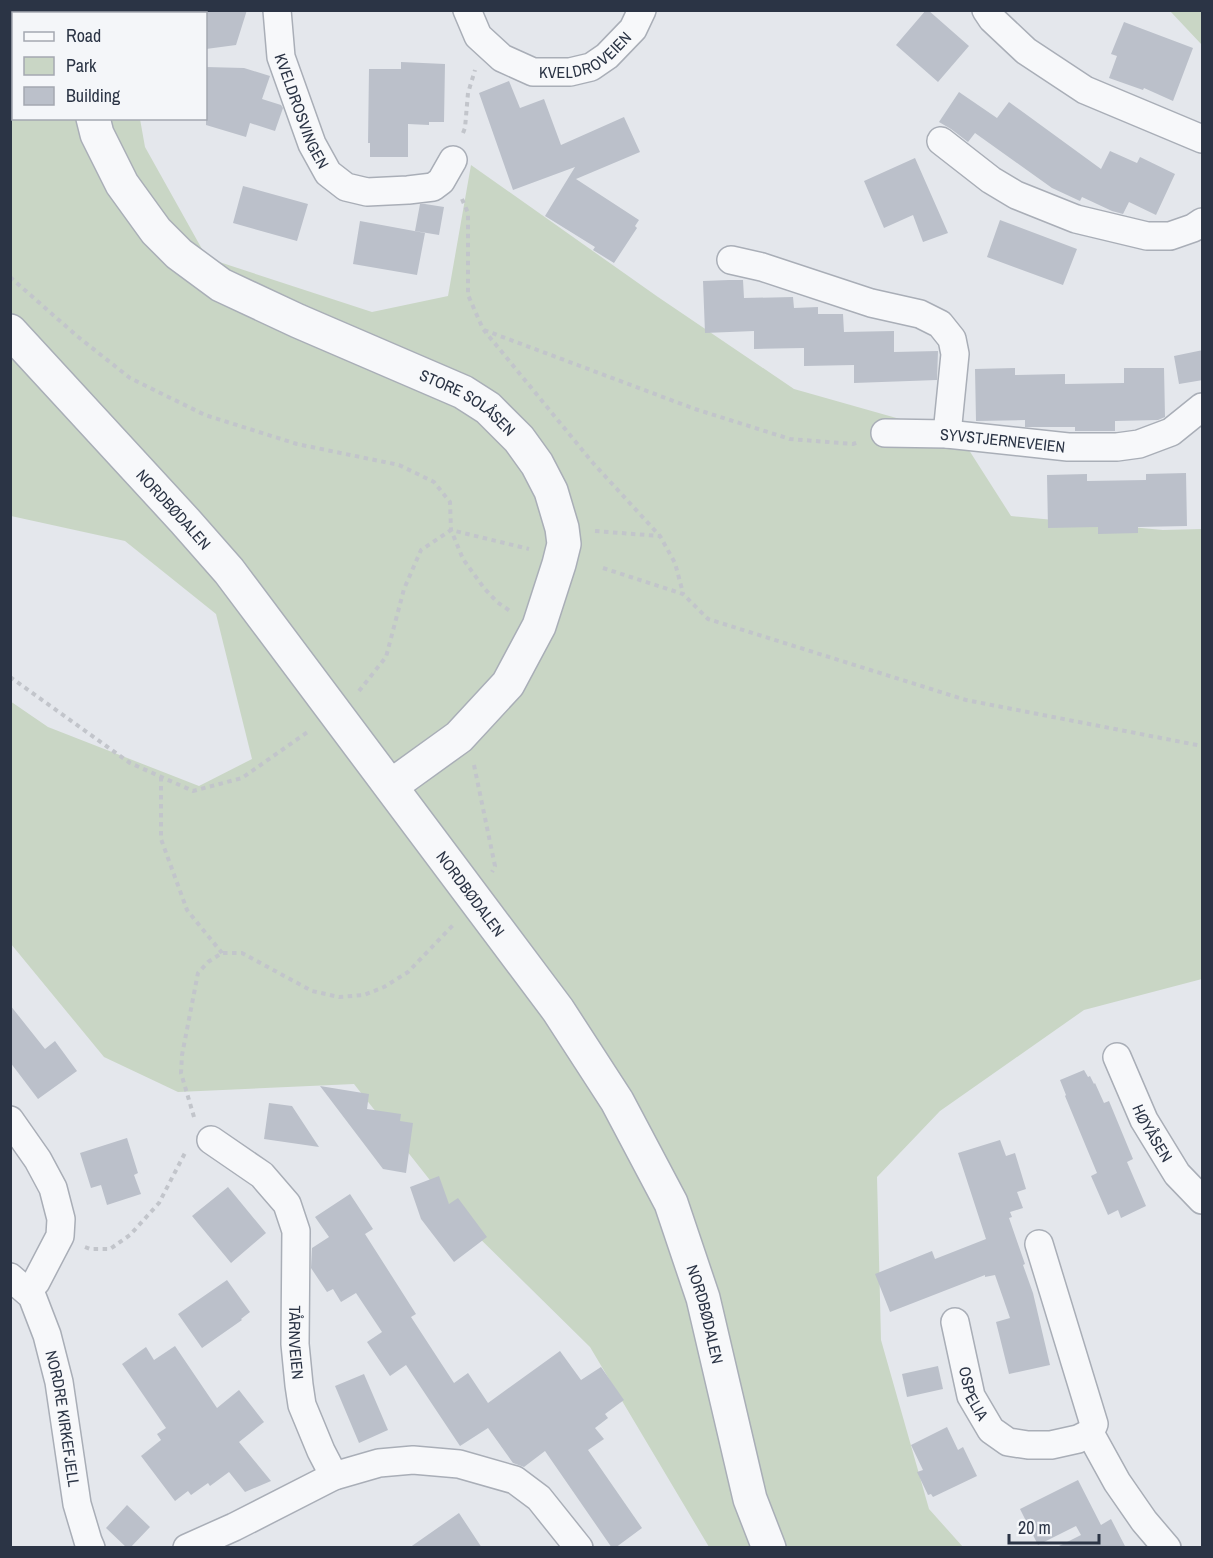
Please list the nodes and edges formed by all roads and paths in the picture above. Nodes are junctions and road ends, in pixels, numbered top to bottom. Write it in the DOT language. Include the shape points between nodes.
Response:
graph roads {
  1 [pos="277,10"];
  2 [pos="467,10"];
  3 [pos="642,10"];
  4 [pos="986,10"];
  5 [pos="490,47"];
  6 [pos="94,120"];
  7 [pos="1203,139"];
  8 [pos="941,141"];
  9 [pos="447,171"];
  10 [pos="1203,222"];
  11 [pos="731,260"];
  12 [pos="10,277"];
  13 [pos="483,329"];
  14 [pos="10,331"];
  15 [pos="1203,407"];
  16 [pos="885,433"];
  17 [pos="947,434"];
  18 [pos="562,528"];
  19 [pos="452,530"];
  20 [pos="660,536"];
  21 [pos="529,549"];
  22 [pos="603,568"];
  23 [pos="683,594"];
  24 [pos="539,626"];
  25 [pos="10,677"];
  26 [pos="358,691"];
  27 [pos="317,726"];
  28 [pos="459,737"];
  29 [pos="1203,746"];
  30 [pos="161,777"];
  31 [pos="391,786"];
  32 [pos="477,902"];
  33 [pos="222,953"];
  34 [pos="1117,1057"];
  35 [pos="10,1120"];
  36 [pos="204,1135"];
  37 [pos="1203,1200"];
  38 [pos="60,1236"];
  39 [pos="1039,1244"];
  40 [pos="19,1284"];
  41 [pos="955,1322"];
  42 [pos="1090,1433"];
  43 [pos="334,1476"];
  44 [pos="91,1548"];
  45 [pos="187,1548"];
  46 [pos="579,1548"];
  47 [pos="769,1548"];
  48 [pos="1167,1548"];
  1 -- 9 [label="street, KVELDROSVINGEN" via="282,57 312,144 328,173 345,187 367,192 433,187"];
  2 -- 5 [label="street, KVELDROVEIEN" via="478,36"];
  3 -- 5 [label="street, KVELDROVEIEN" via="633,29 608,56 591,67 570,72 533,72 502,58"];
  4 -- 7 [label="street" via="1026,51 1085,90"];
  5 -- 9 [label="path" via="476,67 468,93 465,128"];
  6 -- 18 [label="street, STORE SOLÅSEN" via="122,184 156,231 179,254 221,285 463,392 488,408 537,464 551,491"];
  8 -- 10 [label="street" via="1016,195 1076,219 1147,236 1170,236"];
  9 -- 13 [label="path" via="468,213 468,295"];
  11 -- 17 [label="street, SYVSTJERNEVEIEN" via="920,314 940,324 952,339 955,354"];
  12 -- 19 [label="path" via="130,378 205,414 297,444 399,465 434,482 450,502"];
  13 -- 16 [label="path" via="695,409 790,439 854,444"];
  13 -- 20 [label="path" via="593,463"];
  14 -- 31 [label="street, NORDBØDALEN" via="229,571"];
  15 -- 17 [label="street, SYVSTJERNEVEIEN" via="1171,432 1117,447 1068,447"];
  16 -- 17 [label="street"];
  18 -- 20 [label="path"];
  18 -- 24 [label="street, STORE SOLÅSEN" via="564,544"];
  19 -- 21 [label="path"];
  19 -- 24 [label="path" via="463,559 496,602"];
  19 -- 26 [label="path" via="421,550 404,589 386,657"];
  20 -- 23 [label="path" via="675,563"];
  22 -- 23 [label="path"];
  23 -- 29 [label="path" via="708,619 966,700"];
  24 -- 28 [label="street, STORE SOLÅSEN" via="508,684"];
  25 -- 30 [label="path" via="130,763"];
  27 -- 30 [label="path" via="242,778 193,791"];
  28 -- 31 [label="street, STORE SOLÅSEN"];
  28 -- 32 [label="path" via="475,766 495,866"];
  30 -- 33 [label="path" via="161,839 187,910"];
  31 -- 32 [label="street, NORDBØDALEN"];
  32 -- 33 [label="path" via="408,972 364,995 339,997 312,992 242,953"];
  32 -- 47 [label="street, NORDBØDALEN" via="558,1010 616,1101 671,1203 703,1298 750,1499"];
  33 -- 36 [label="path" via="198,973 182,1055 181,1073"];
  34 -- 37 [label="street, HØYÅSEN" via="1144,1120 1177,1174"];
  35 -- 38 [label="street" via="53,1188 61,1219"];
  36 -- 38 [label="path" via="159,1203 130,1235 111,1249 90,1249"];
  36 -- 43 [label="street, TÅRNVEIEN" via="261,1175 287,1204 296,1231 295,1344 302,1405"];
  38 -- 40 [label="street, NORDRE KIRKEFJELL" via="36,1282"];
  39 -- 42 [label="street" via="1094,1424"];
  40 -- 44 [label="street, NORDRE KIRKEFJELL" via="32,1296 47,1335 59,1382 77,1504"];
  41 -- 42 [label="street, OSPELIA" via="971,1396 991,1430 1008,1442 1028,1445 1050,1445"];
  42 -- 48 [label="street" via="1117,1482"];
  43 -- 45 [label="street"];
  43 -- 46 [label="street" via="380,1463 413,1460 459,1464 514,1480 539,1498"];
}
